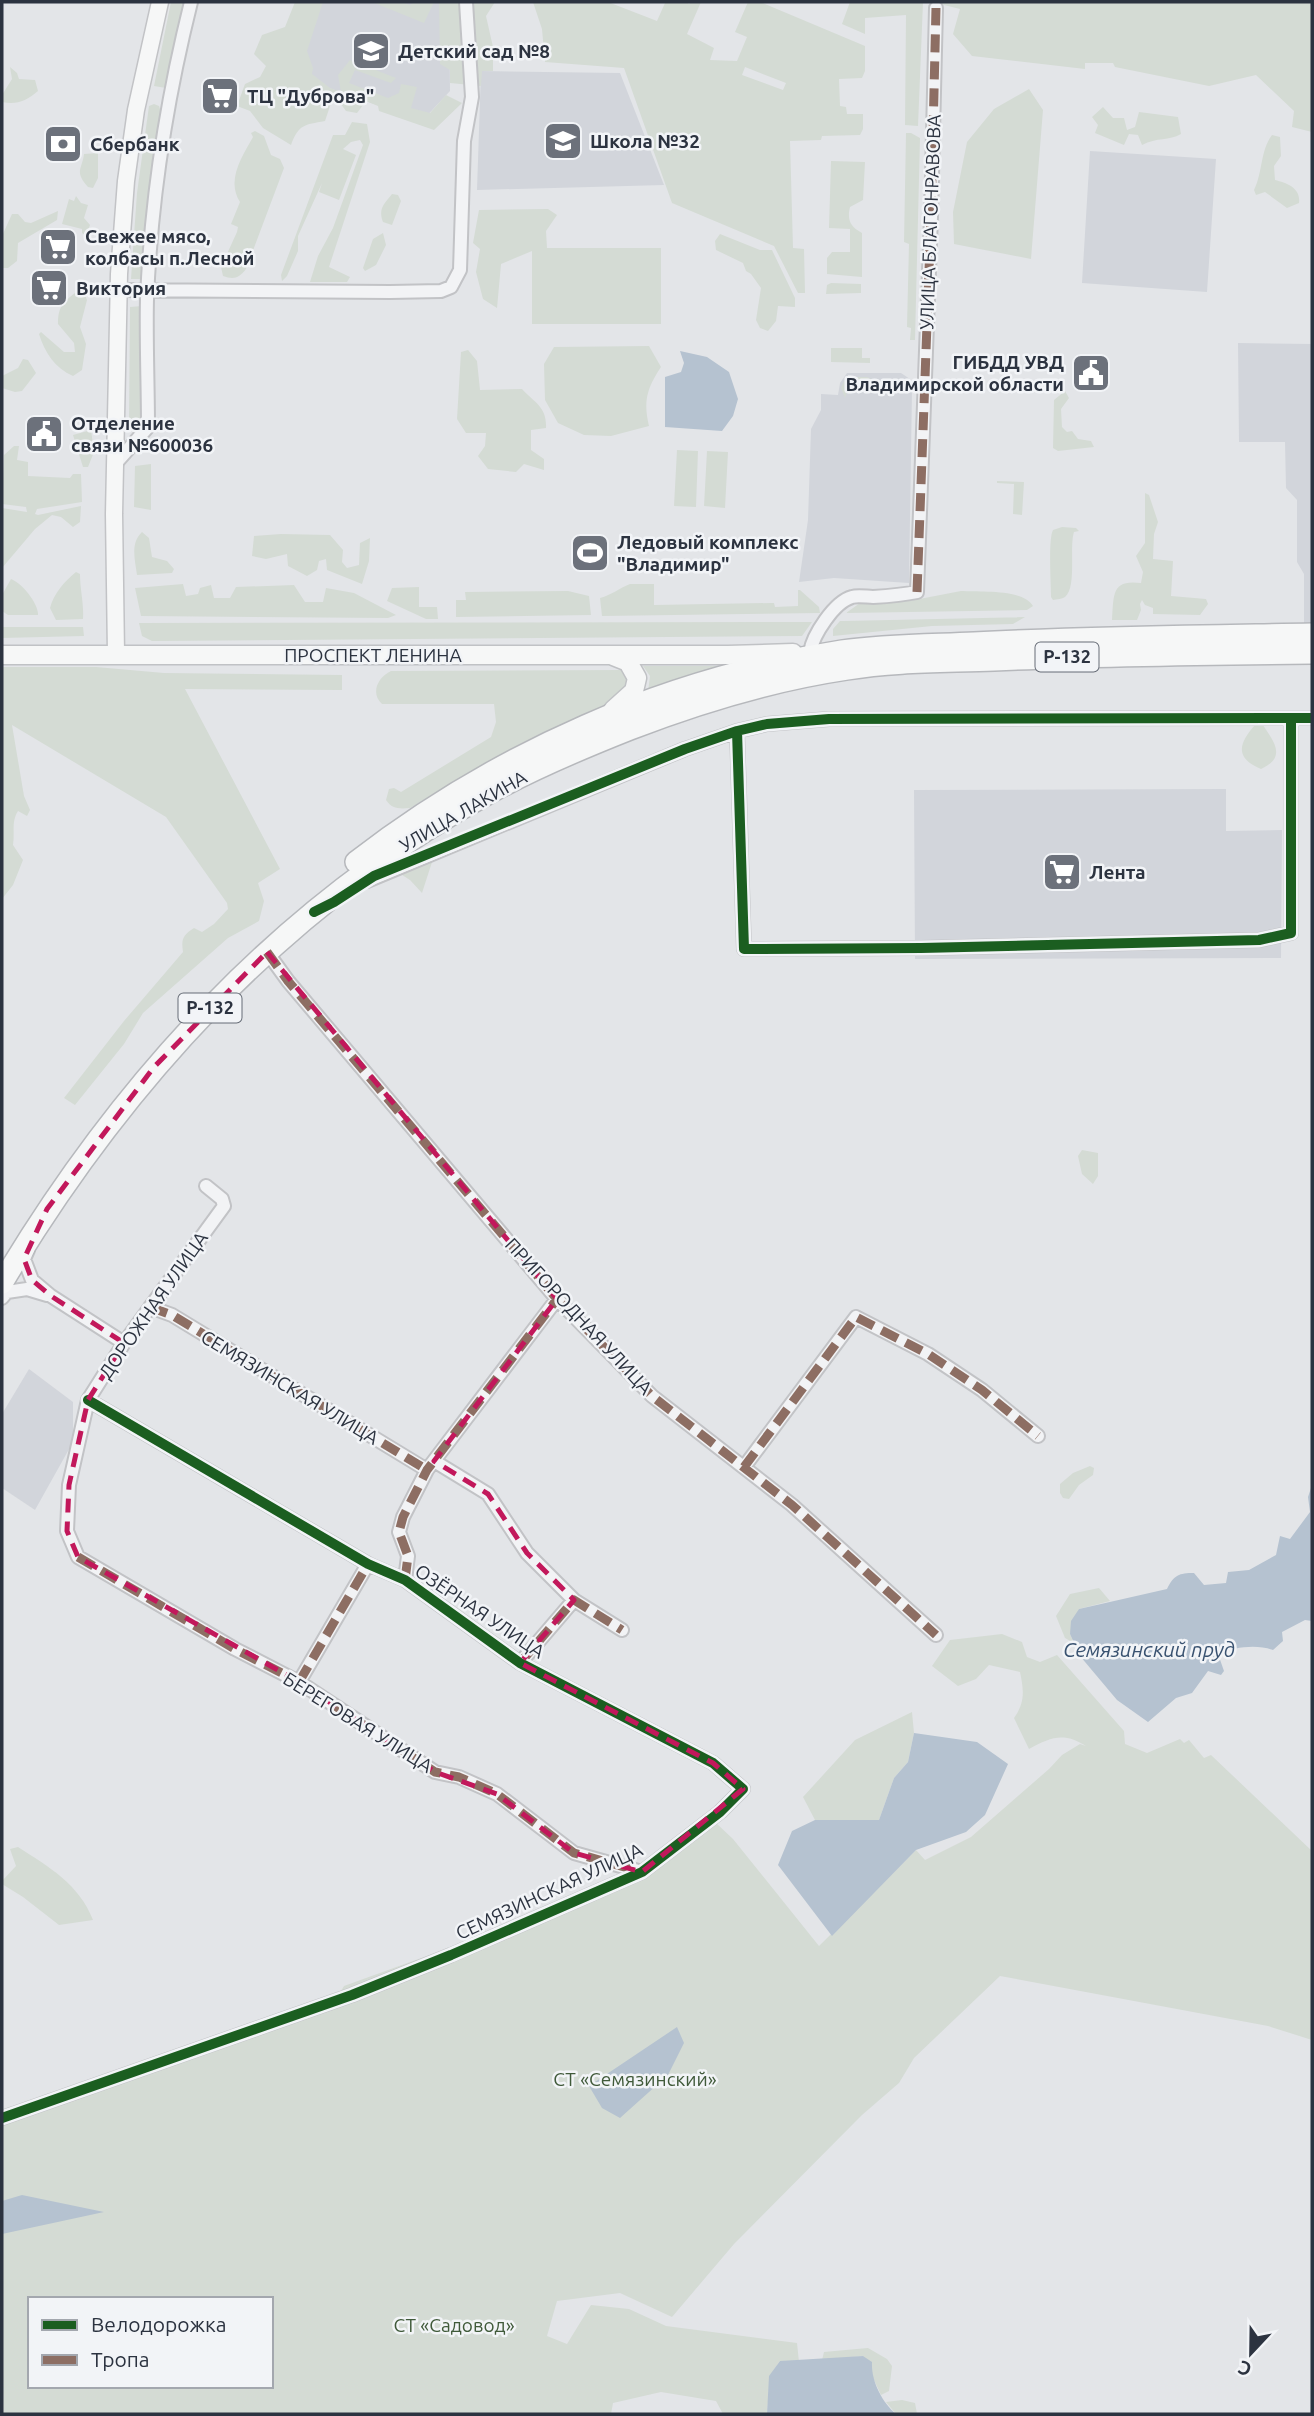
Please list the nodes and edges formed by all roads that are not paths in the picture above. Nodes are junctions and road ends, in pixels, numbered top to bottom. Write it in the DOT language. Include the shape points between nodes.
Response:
graph roads {
  1 [pos="160,2"];
  2 [pos="191,2"];
  3 [pos="466,2"];
  4 [pos="936,8"];
  5 [pos="118,290"];
  6 [pos="148,290"];
  7 [pos="117,463"];
  8 [pos="1312,634"];
  9 [pos="1312,653"];
  10 [pos="116,654"];
  11 [pos="603,654"];
  12 [pos="2,655"];
  13 [pos="804,659"];
  14 [pos="740,660"];
  15 [pos="847,660"];
  16 [pos="731,696"];
  17 [pos="606,716"];
  18 [pos="1291,718"];
  19 [pos="1312,719"];
  20 [pos="737,731"];
  21 [pos="314,912"];
  22 [pos="267,952"];
  23 [pos="206,1186"];
  24 [pos="47,1209"];
  25 [pos="2,1259"];
  26 [pos="2,1283"];
  27 [pos="51,1296"];
  28 [pos="2,1298"];
  29 [pos="557,1299"];
  30 [pos="150,1307"];
  31 [pos="124,1343"];
  32 [pos="88,1400"];
  33 [pos="1038,1436"];
  34 [pos="431,1465"];
  35 [pos="744,1467"];
  36 [pos="78,1557"];
  37 [pos="368,1564"];
  38 [pos="405,1580"];
  39 [pos="574,1600"];
  40 [pos="622,1630"];
  41 [pos="936,1635"];
  42 [pos="520,1662"];
  43 [pos="299,1682"];
  44 [pos="743,1789"];
  45 [pos="642,1872"];
  46 [pos="2,2118"];
  1 -- 5 [label="main road" via="136,110"];
  2 -- 6 [label="street" via="156,192"];
  3 -- 6 [label="street" via="472,100 464,141 460,270 452,287 390,292"];
  4 -- 13 [label="street, УЛИЦА БЛАГОНРАВОВА" via="917,592 851,597 828,617"];
  5 -- 6 [label="street"];
  5 -- 7 [label="main road"];
  6 -- 7 [label="street" via="148,427"];
  7 -- 10 [label="main road"];
  8 -- 15 [label="highway, Р-132" via="1039,639"];
  9 -- 15 [label="highway, Р-132"];
  10 -- 11 [label="main road, ПРОСПЕКТ ЛЕНИНА"];
  10 -- 12 [label="main road, ПРОСПЕКТ ЛЕНИНА"];
  11 -- 14 [label="main road, ПРОСПЕКТ ЛЕНИНА"];
  11 -- 17 [label="main road" via="628,662 637,678 631,696"];
  13 -- 14 [label="highway, УЛИЦА ЛАКИНА / Р-132"];
  13 -- 15 [label="highway, УЛИЦА ЛАКИНА / Р-132"];
  13 -- 16 [label="main road"];
  14 -- 16 [label="main road" via="745,682"];
  14 -- 17 [label="highway, УЛИЦА ЛАКИНА / Р-132" via="681,689"];
  15 -- 16 [label="highway, УЛИЦА ЛАКИНА / Р-132"];
  16 -- 21 [label="highway, УЛИЦА ЛАКИНА / Р-132" via="593,744 489,792 370,867"];
  17 -- 25 [label="highway, УЛИЦА ЛАКИНА / Р-132" via="466,787 383,841 309,898 162,1038 79,1140"];
  18 -- 19 [label="street"];
  18 -- 20 [label="street" via="829,719"];
  18 -- 20 [label="street" via="1291,933 1259,940 1190,942 744,949"];
  20 -- 21 [label="street" via="374,877"];
  21 -- 22 [label="highway, УЛИЦА ЛАКИНА / Р-132"];
  22 -- 24 [label="highway, УЛИЦА ЛАКИНА / Р-132" via="154,1067"];
  22 -- 29 [label="street, ПРИГОРОДНАЯ УЛИЦА"];
  23 -- 30 [label="street, ДОРОЖНАЯ УЛИЦА" via="224,1206"];
  24 -- 26 [label="highway, УЛИЦА ЛАКИНА / Р-132"];
  24 -- 27 [label="street" via="23,1259 32,1280"];
  27 -- 28 [label="street" via="27,1289 7,1292"];
  27 -- 31 [label="street"];
  29 -- 34 [label="street"];
  29 -- 35 [label="street, ПРИГОРОДНАЯ УЛИЦА" via="652,1396"];
  30 -- 31 [label="street, ДОРОЖНАЯ УЛИЦА"];
  30 -- 34 [label="street, СЕМЯЗИНСКАЯ УЛИЦА" via="172,1315"];
  31 -- 32 [label="street, ДОРОЖНАЯ УЛИЦА"];
  32 -- 36 [label="street, ДОРОЖНАЯ УЛИЦА" via="69,1485 67,1531"];
  32 -- 37 [label="street, ОЗЁРНАЯ УЛИЦА"];
  33 -- 35 [label="street" via="928,1354 856,1317"];
  34 -- 38 [label="street" via="399,1532 408,1556"];
  34 -- 39 [label="street, СЕМЯЗИНСКАЯ УЛИЦА" via="488,1494 527,1553"];
  35 -- 41 [label="street, ПРИГОРОДНАЯ УЛИЦА" via="793,1505"];
  36 -- 43 [label="street, БЕРЕГОВАЯ УЛИЦА"];
  37 -- 38 [label="street, ОЗЁРНАЯ УЛИЦА"];
  37 -- 43 [label="street"];
  38 -- 42 [label="street, ОЗЁРНАЯ УЛИЦА"];
  39 -- 40 [label="street, СЕМЯЗИНСКАЯ УЛИЦА"];
  39 -- 42 [label="street"];
  42 -- 44 [label="street, ОЗЁРНАЯ УЛИЦА" via="713,1763"];
  43 -- 45 [label="street, БЕРЕГОВАЯ УЛИЦА" via="435,1772 497,1794 574,1853"];
  44 -- 45 [label="street, СЕМЯЗИНСКАЯ УЛИЦА"];
  45 -- 46 [label="street, СЕМЯЗИНСКАЯ УЛИЦА" via="352,1995"];
}
